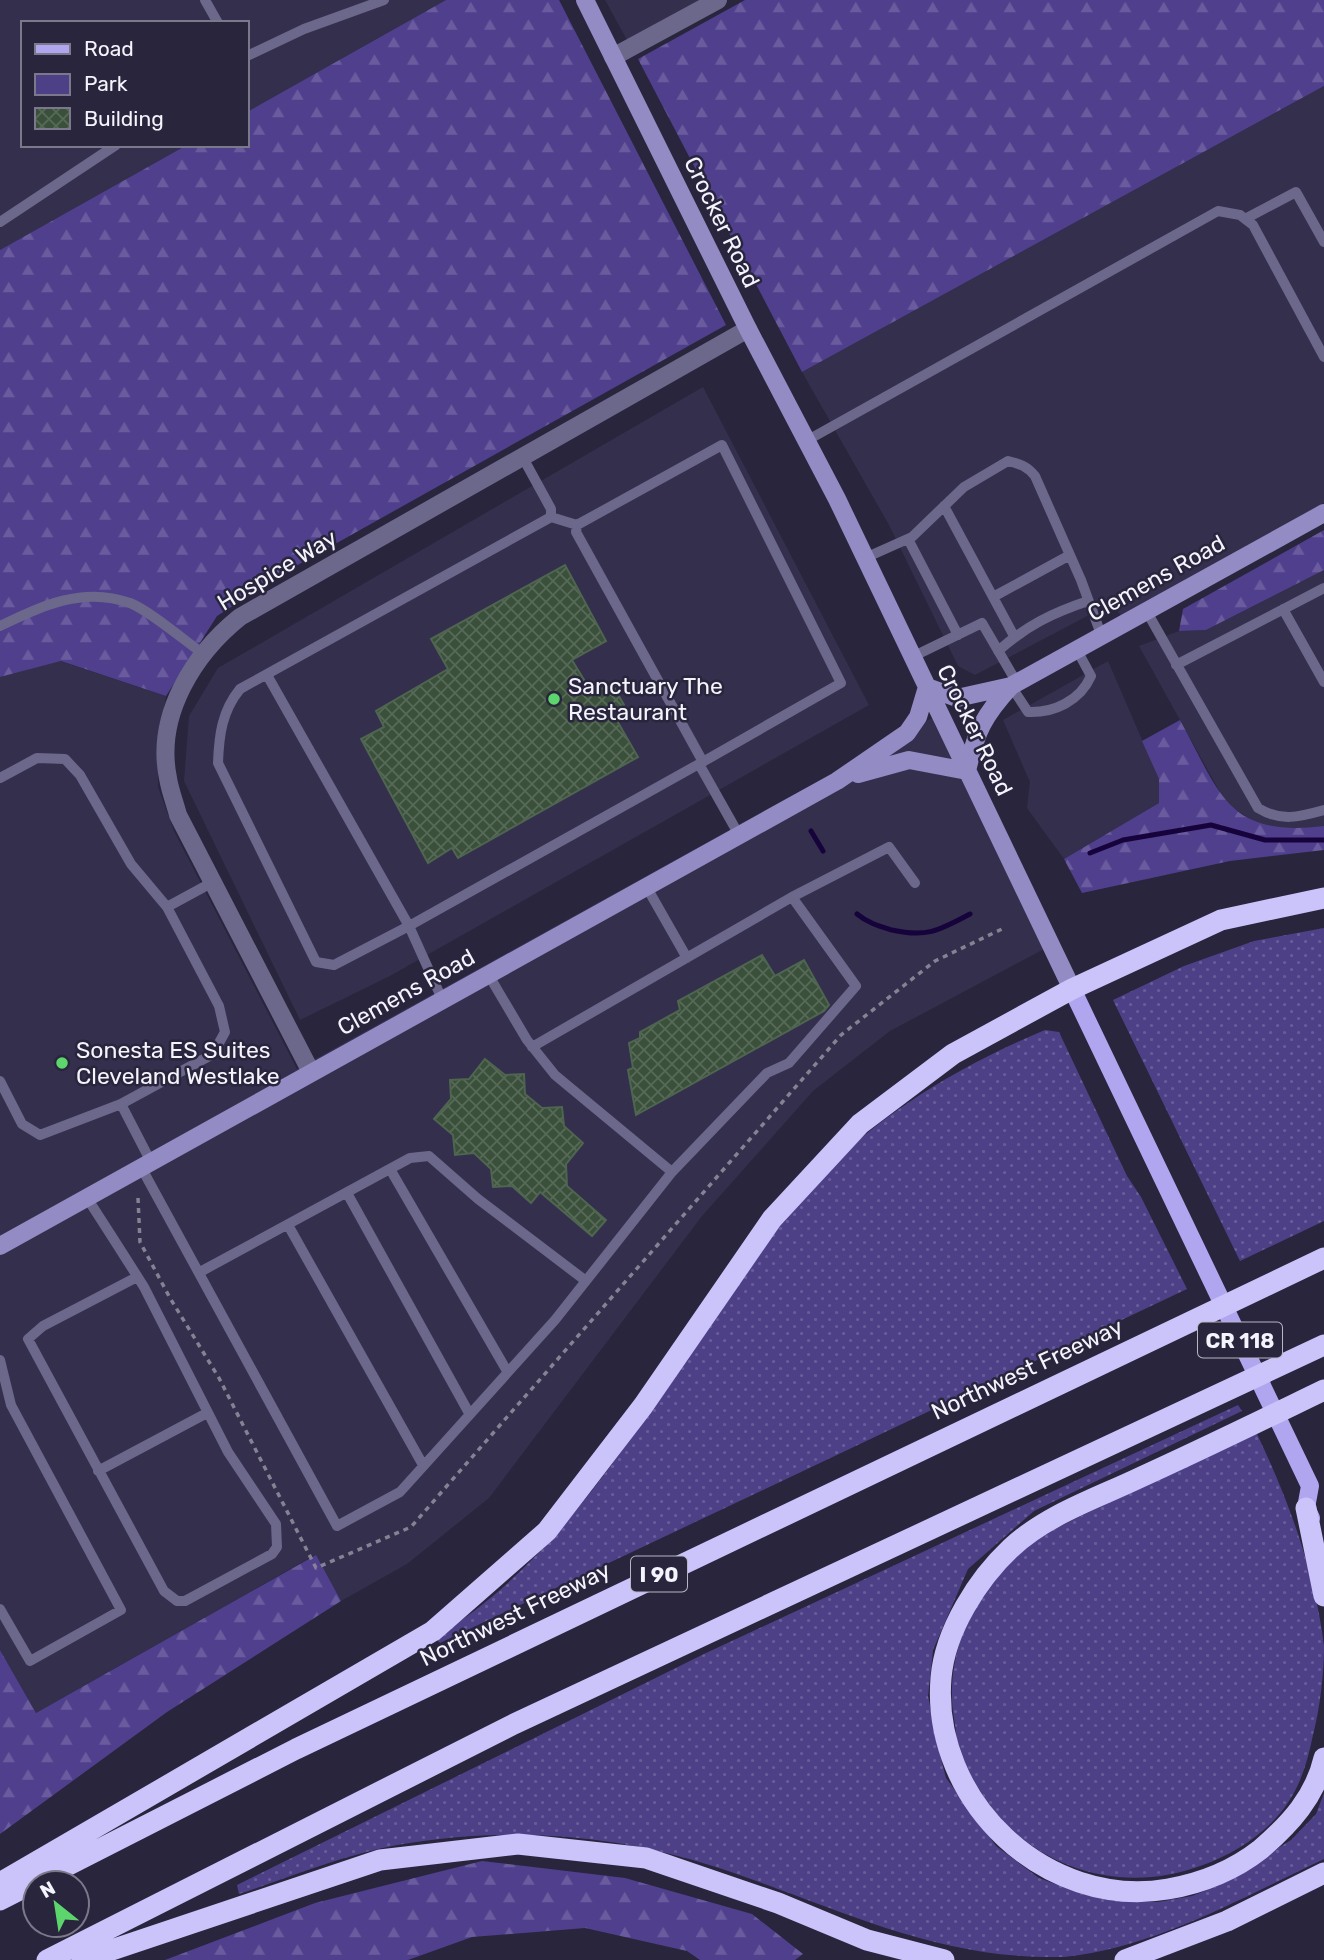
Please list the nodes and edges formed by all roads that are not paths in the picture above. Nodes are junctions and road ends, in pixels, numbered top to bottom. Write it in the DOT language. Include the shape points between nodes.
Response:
graph roads {
  1 [pos="205,0"];
  2 [pos="383,0"];
  3 [pos="585,0"];
  4 [pos="718,0"];
  5 [pos="217,21"];
  6 [pos="248,56"];
  7 [pos="613,57"];
  8 [pos="113,147"];
  9 [pos="1245,219"];
  10 [pos="0,222"];
  11 [pos="1324,242"];
  12 [pos="748,329"];
  13 [pos="1324,357"];
  14 [pos="806,441"];
  15 [pos="522,456"];
  16 [pos="944,506"];
  17 [pos="1324,513"];
  18 [pos="551,517"];
  19 [pos="577,524"];
  20 [pos="908,539"];
  21 [pos="1070,555"];
  22 [pos="865,558"];
  23 [pos="934,561"];
  24 [pos="923,567"];
  25 [pos="945,581"];
  26 [pos="933,586"];
  27 [pos="1324,588"];
  28 [pos="993,597"];
  29 [pos="1088,601"];
  30 [pos="1283,609"];
  31 [pos="1000,612"];
  32 [pos="1147,612"];
  33 [pos="982,623"];
  34 [pos="0,626"];
  35 [pos="958,635"];
  36 [pos="1014,636"];
  37 [pos="1102,637"];
  38 [pos="1077,650"];
  39 [pos="998,651"];
  40 [pos="202,653"];
  41 [pos="912,657"];
  42 [pos="1176,664"];
  43 [pos="267,675"];
  44 [pos="1324,682"];
  45 [pos="1014,685"];
  46 [pos="927,687"];
  47 [pos="701,763"];
  48 [pos="967,771"];
  49 [pos="0,778"];
  50 [pos="837,781"];
  51 [pos="1324,810"];
  52 [pos="739,835"];
  53 [pos="213,882"];
  54 [pos="915,883"];
  55 [pos="646,886"];
  56 [pos="792,897"];
  57 [pos="1324,898"];
  58 [pos="167,906"];
  59 [pos="409,926"];
  60 [pos="687,958"];
  61 [pos="488,974"];
  62 [pos="1072,989"];
  63 [pos="442,999"];
  64 [pos="532,1046"];
  65 [pos="311,1073"];
  66 [pos="0,1081"];
  67 [pos="121,1104"];
  68 [pos="146,1165"];
  69 [pos="390,1169"];
  70 [pos="672,1172"];
  71 [pos="347,1193"];
  72 [pos="87,1198"];
  73 [pos="288,1225"];
  74 [pos="0,1246"];
  75 [pos="1324,1258"];
  76 [pos="200,1272"];
  77 [pos="137,1276"];
  78 [pos="586,1281"];
  79 [pos="1324,1345"];
  80 [pos="0,1360"];
  81 [pos="508,1371"];
  82 [pos="1324,1390"];
  83 [pos="206,1413"];
  84 [pos="469,1413"];
  85 [pos="423,1465"];
  86 [pos="98,1471"];
  87 [pos="1317,1490"];
  88 [pos="1306,1508"];
  89 [pos="1324,1546"];
  90 [pos="1324,1596"];
  91 [pos="0,1609"];
  92 [pos="1324,1758"];
  93 [pos="1324,1873"];
  94 [pos="0,1883"];
  95 [pos="0,1900"];
  96 [pos="47,1960"];
  97 [pos="82,1960"];
  98 [pos="944,1960"];
  99 [pos="1125,1960"];
  1 -- 5 [label="lane"];
  2 -- 6 [label="lane"];
  3 -- 7 [label="street, Crocker Road / CR 118"];
  4 -- 7 [label="street"];
  7 -- 12 [label="street, Crocker Road / CR 118"];
  8 -- 10 [label="lane"];
  9 -- 11 [label="lane" via="1296,191"];
  9 -- 13 [label="lane" via="1253,225"];
  9 -- 14 [label="lane" via="1218,211"];
  12 -- 14 [label="street, Crocker Road / CR 118"];
  12 -- 15 [label="street, Hospice Way"];
  14 -- 22 [label="street, Crocker Road / CR 118"];
  15 -- 18 [label="lane"];
  15 -- 40 [label="street, Hospice Way" via="240,617"];
  16 -- 20 [label="lane"];
  16 -- 21 [label="lane" via="964,487 1008,461 1028,467"];
  16 -- 28 [label="lane" via="961,548"];
  17 -- 32 [label="street, Clemens Road"];
  18 -- 19 [label="lane"];
  18 -- 43 [label="lane"];
  19 -- 47 [label="lane" via="576,532"];
  19 -- 47 [label="lane" via="722,445 841,683"];
  20 -- 22 [label="lane"];
  20 -- 24 [label="lane"];
  21 -- 28 [label="lane" via="1024,585"];
  21 -- 29 [label="lane"];
  22 -- 41 [label="street, Crocker Road / CR 118"];
  23 -- 24 [label="lane"];
  24 -- 26 [label="lane"];
  25 -- 26 [label="lane"];
  26 -- 35 [label="lane" via="948,602"];
  27 -- 30 [label="lane"];
  28 -- 31 [label="lane"];
  29 -- 36 [label="lane" via="1062,604"];
  29 -- 37 [label="lane"];
  30 -- 42 [label="lane"];
  30 -- 44 [label="lane"];
  31 -- 33 [label="lane"];
  31 -- 36 [label="lane"];
  32 -- 37 [label="street, Clemens Road"];
  32 -- 42 [label="lane"];
  33 -- 35 [label="lane"];
  33 -- 39 [label="lane"];
  34 -- 40 [label="lane" via="49,602 86,595 131,603"];
  35 -- 41 [label="lane"];
  36 -- 39 [label="lane"];
  37 -- 38 [label="street, Clemens Road"];
  38 -- 45 [label="street, Clemens Road"];
  38 -- 45 [label="lane" via="1091,676 1084,692 1047,713 1028,712"];
  39 -- 45 [label="lane"];
  40 -- 53 [label="street, Hospice Way" via="179,694 168,732 167,776 178,815"];
  41 -- 46 [label="street, Crocker Road / CR 118"];
  42 -- 51 [label="lane" via="1258,808 1272,817 1292,819"];
  43 -- 59 [label="lane"];
  43 -- 59 [label="lane" via="240,689 230,702 219,730 218,763 316,962 334,965"];
  45 -- 46 [label="street, Clemens Road" via="957,698"];
  45 -- 48 [label="street, Clemens Road" via="978,728"];
  46 -- 48 [label="street, Crocker Road / CR 118"];
  46 -- 50 [label="street, Clemens Road" via="918,717 907,733"];
  47 -- 52 [label="lane"];
  47 -- 59 [label="lane"];
  48 -- 50 [label="street, Clemens Road" via="909,760"];
  48 -- 62 [label="street, Crocker Road / CR 118"];
  49 -- 58 [label="lane" via="37,758 65,759 80,775 131,864"];
  50 -- 52 [label="street, Clemens Road"];
  52 -- 55 [label="street, Clemens Road"];
  53 -- 58 [label="lane"];
  53 -- 65 [label="street, Hospice Way"];
  54 -- 56 [label="lane" via="888,848"];
  55 -- 60 [label="lane"];
  55 -- 61 [label="street, Clemens Road"];
  56 -- 60 [label="lane"];
  56 -- 70 [label="lane" via="856,986 789,1063 767,1073"];
  57 -- 62 [label="highway" via="1221,920"];
  58 -- 67 [label="lane" via="219,1006 225,1032 213,1054"];
  59 -- 63 [label="lane"];
  60 -- 64 [label="lane"];
  61 -- 63 [label="street, Clemens Road"];
  61 -- 64 [label="lane"];
  62 -- 87 [label="main road, Crocker Road / CR 118" via="1302,1469"];
  62 -- 94 [label="highway" via="953,1054 860,1124 772,1219 643,1406 547,1531 433,1631"];
  63 -- 65 [label="street, Clemens Road"];
  64 -- 70 [label="lane" via="555,1075"];
  65 -- 68 [label="street, Clemens Road"];
  66 -- 67 [label="lane" via="22,1124 40,1135"];
  67 -- 68 [label="lane"];
  68 -- 72 [label="street, Clemens Road"];
  68 -- 76 [label="lane"];
  69 -- 71 [label="lane"];
  69 -- 78 [label="lane" via="410,1158 429,1156"];
  69 -- 81 [label="lane"];
  70 -- 78 [label="lane"];
  71 -- 73 [label="lane"];
  71 -- 84 [label="lane"];
  72 -- 74 [label="street, Clemens Road"];
  72 -- 77 [label="lane"];
  73 -- 76 [label="lane"];
  73 -- 85 [label="lane"];
  75 -- 95 [label="highway, Northwest Freeway / I 90" via="308,1743"];
  76 -- 85 [label="lane" via="337,1526 400,1492"];
  77 -- 83 [label="lane"];
  77 -- 86 [label="lane" via="43,1326 28,1339"];
  78 -- 81 [label="lane"];
  79 -- 96 [label="highway" via="514,1724"];
  80 -- 91 [label="lane" via="11,1405 121,1609 30,1661"];
  81 -- 84 [label="lane"];
  82 -- 92 [label="highway" via="1055,1517 1014,1545 983,1576 958,1621 941,1675 941,1707 958,1771 975,1802 1013,1848 1060,1876 1122,1892 1182,1886 1243,1863 1288,1826 1306,1801"];
  83 -- 86 [label="lane"];
  83 -- 86 [label="lane" via="275,1524 278,1538 272,1554 195,1598 177,1601 164,1591"];
  84 -- 85 [label="lane"];
  87 -- 88 [label="main road, Crocker Road / CR 118"];
  88 -- 89 [label="main road"];
  88 -- 90 [label="highway"];
  93 -- 99 [label="highway" via="1227,1921"];
  97 -- 98 [label="highway" via="380,1860 518,1844 646,1858 778,1903 867,1940"];
}
